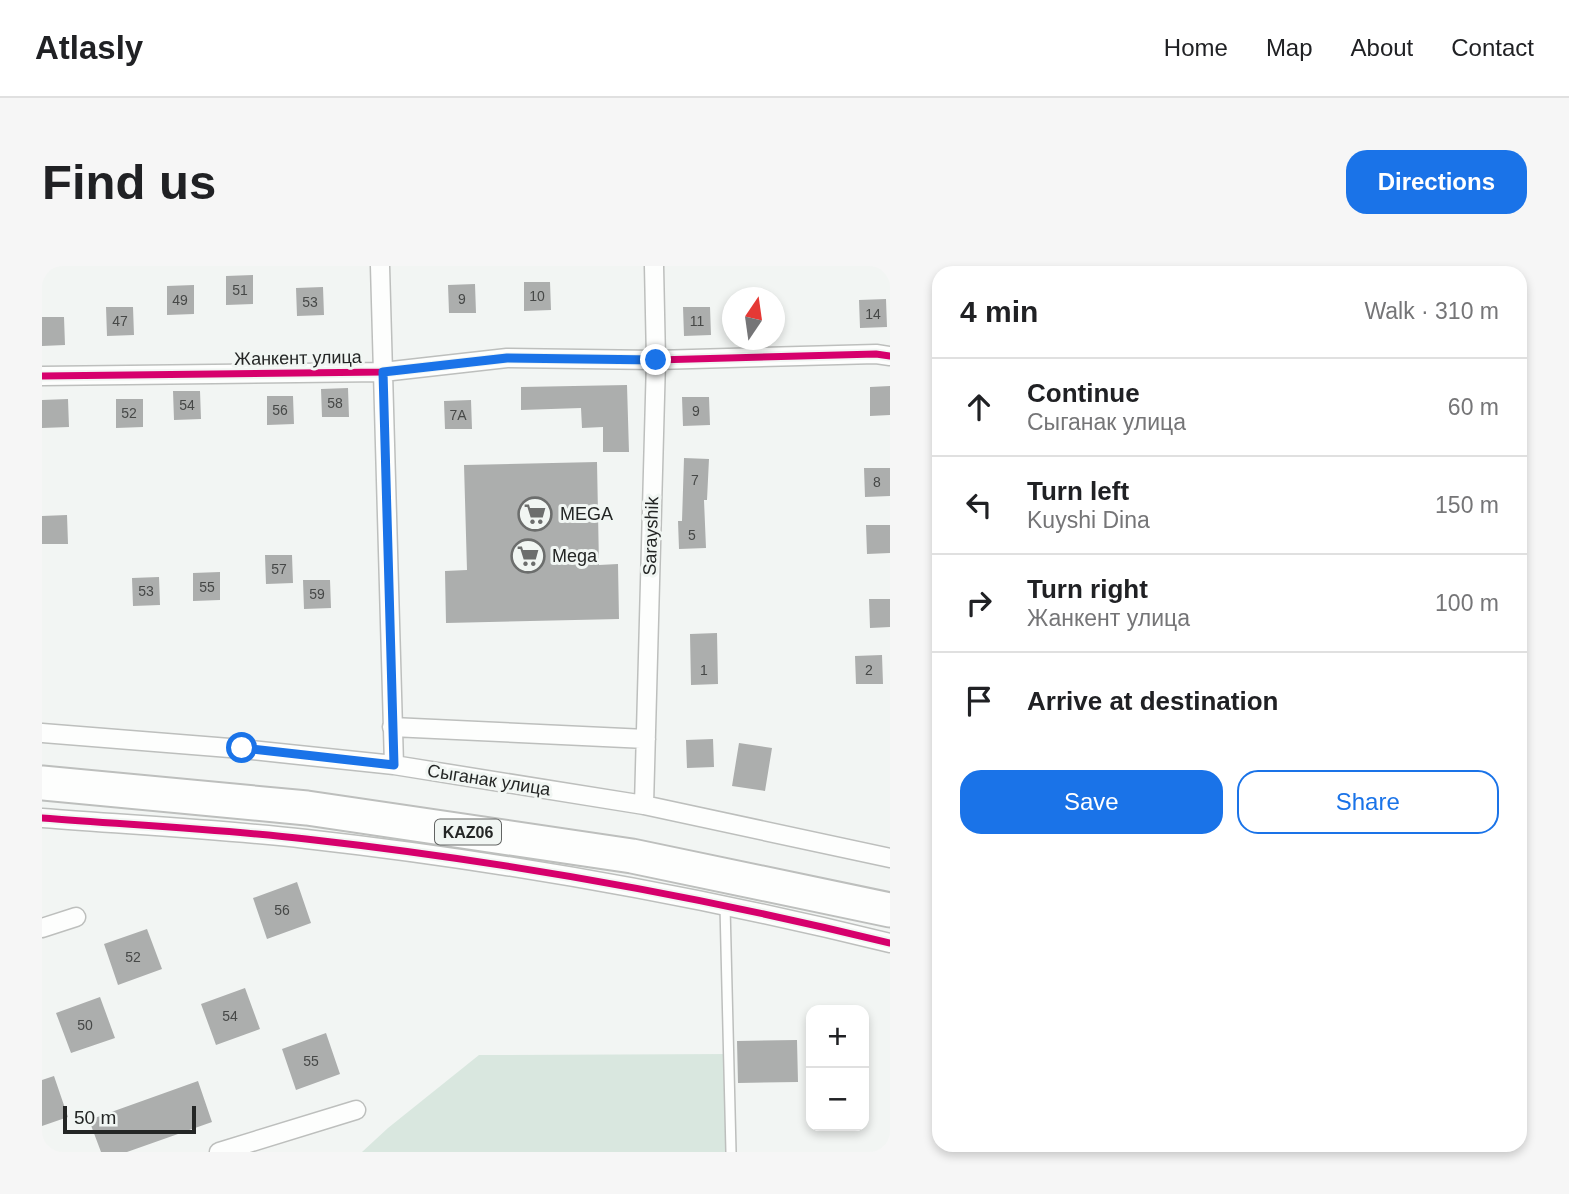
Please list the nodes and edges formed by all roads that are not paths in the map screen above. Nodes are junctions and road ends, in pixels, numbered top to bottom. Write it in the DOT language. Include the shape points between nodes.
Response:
graph roads {
  1 [pos="380,266"];
  2 [pos="654,266"];
  3 [pos="890,356"];
  4 [pos="656,360"];
  5 [pos="383,372"];
  6 [pos="42,376"];
  7 [pos="392,727"];
  8 [pos="42,733"];
  9 [pos="646,739"];
  10 [pos="42,763"];
  11 [pos="394,765"];
  12 [pos="42,783"];
  13 [pos="644,806"];
  14 [pos="42,818"];
  15 [pos="890,858"];
  16 [pos="890,890"];
  17 [pos="725,906"];
  18 [pos="890,910"];
  19 [pos="76,918"];
  20 [pos="42,928"];
  21 [pos="890,943"];
  22 [pos="356,1110"];
  23 [pos="219,1152"];
  24 [pos="731,1152"];
  1 -- 5 [label="street"];
  2 -- 4 [label="street, Sarayshik"];
  3 -- 4 [label="street, Жанкент улица"];
  4 -- 5 [label="street, Жанкент улица" via="507,358"];
  4 -- 9 [label="street, Sarayshik"];
  5 -- 6 [label="street, Жанкент улица"];
  5 -- 7 [label="street"];
  7 -- 9 [label="street"];
  7 -- 11 [label="street"];
  8 -- 11 [label="street, Сыганак улица"];
  9 -- 13 [label="street, Sarayshik"];
  10 -- 16 [label="highway, KАZ06" via="309,788 635,836"];
  11 -- 13 [label="street, Сыганак улица"];
  12 -- 18 [label="highway, KАZ06" via="307,808 632,856"];
  13 -- 15 [label="street, Сыганак улица"];
  14 -- 17 [label="street" via="305,839 539,872"];
  17 -- 21 [label="street"];
  17 -- 24 [label="lane"];
  19 -- 20 [label="street"];
  22 -- 23 [label="street"];
}
